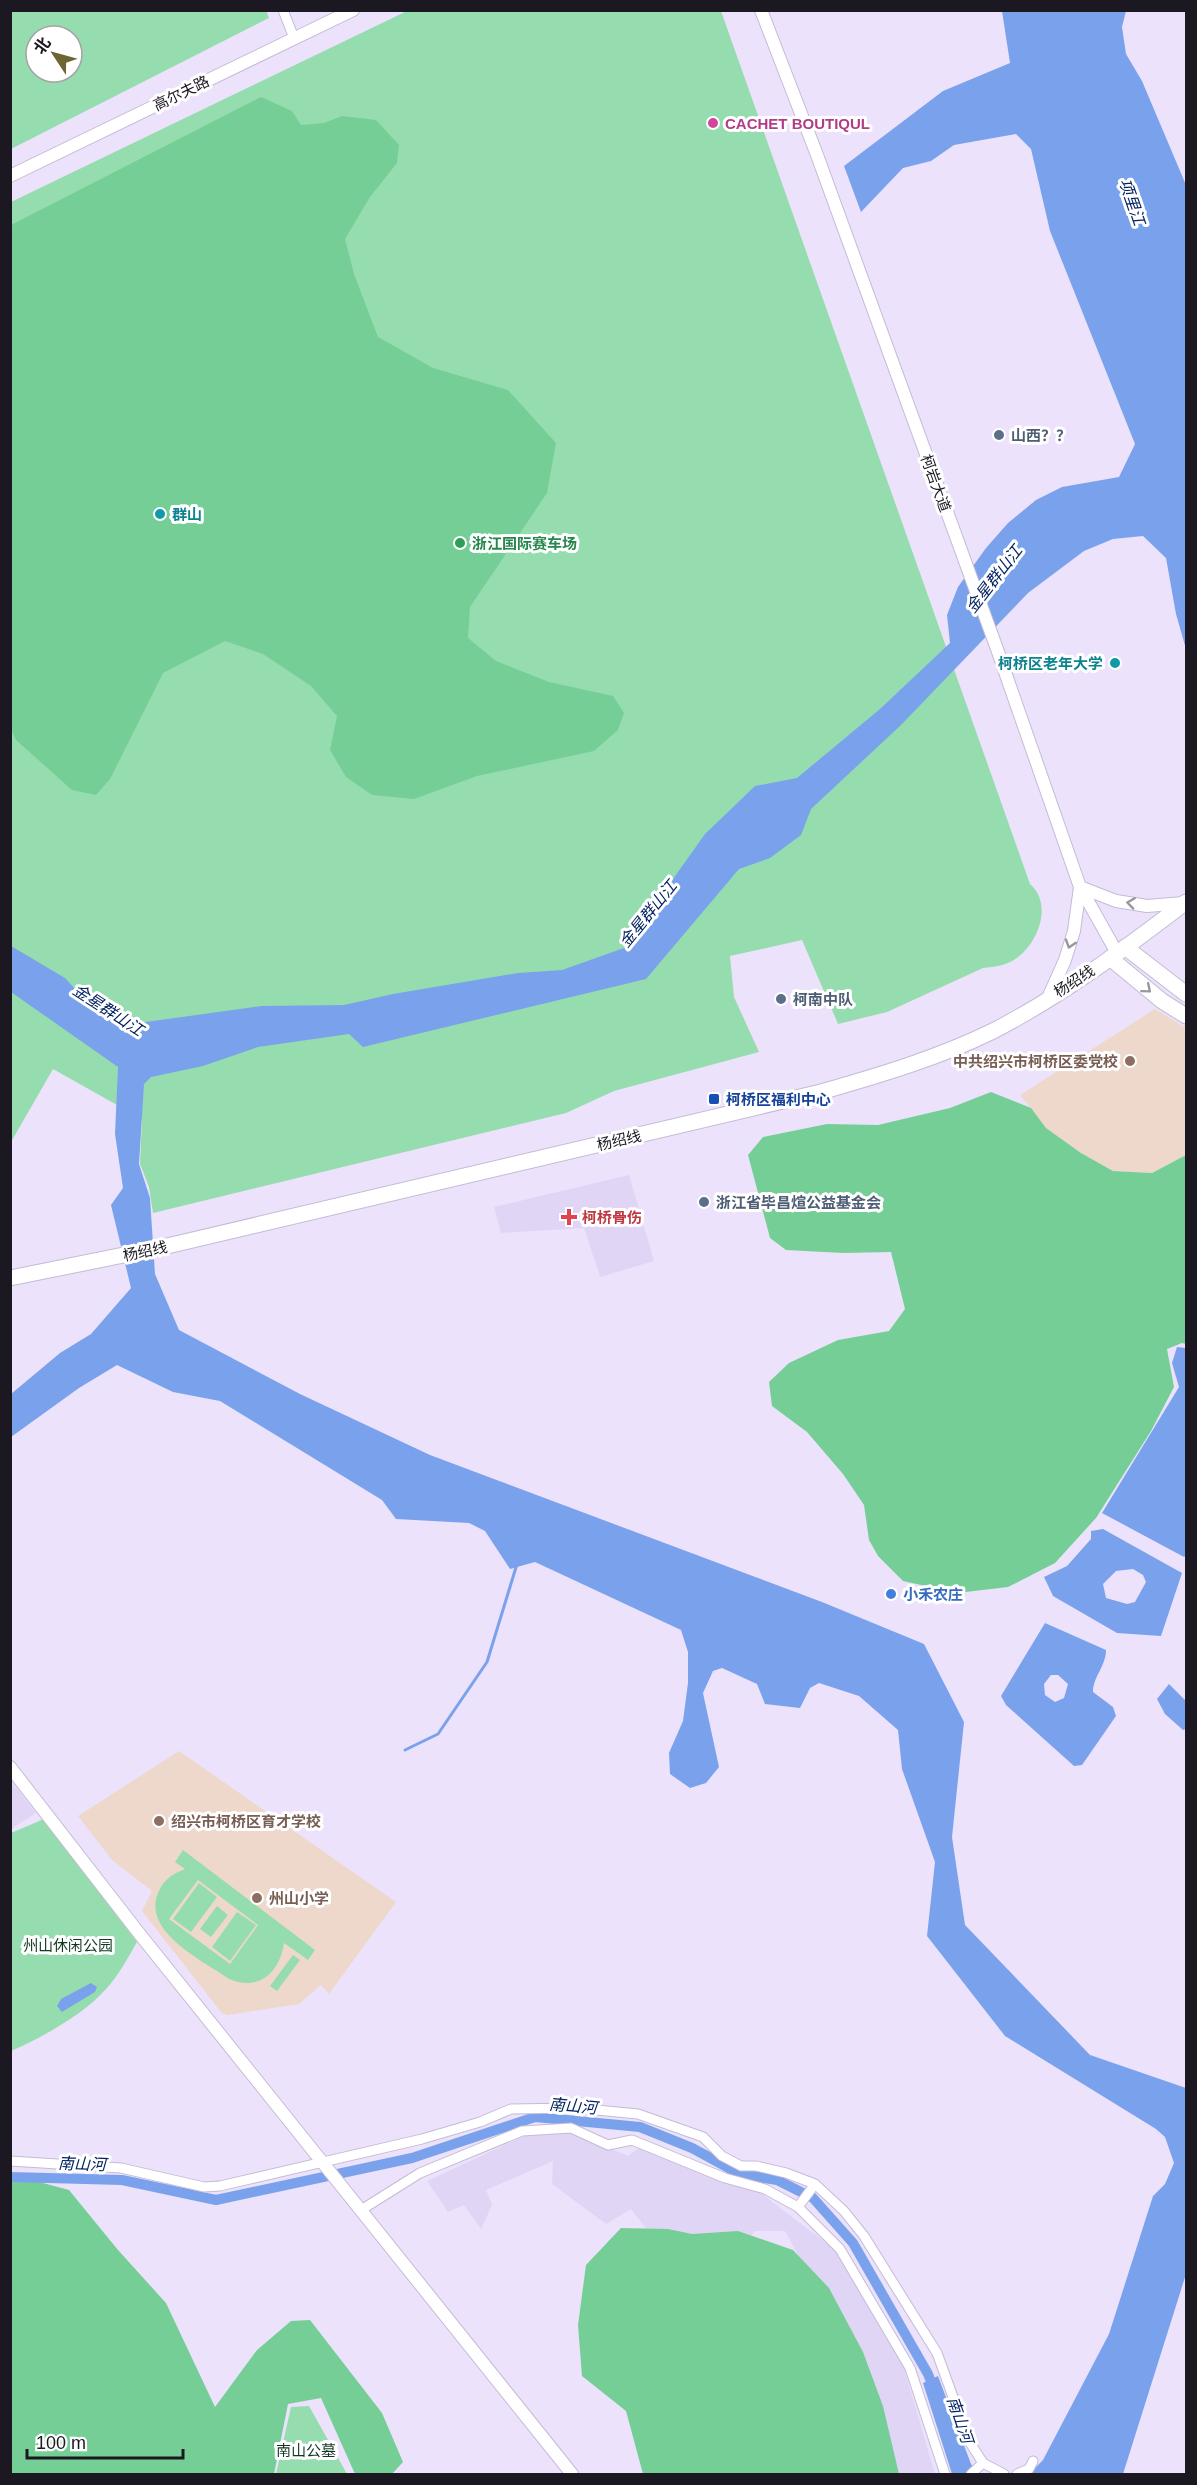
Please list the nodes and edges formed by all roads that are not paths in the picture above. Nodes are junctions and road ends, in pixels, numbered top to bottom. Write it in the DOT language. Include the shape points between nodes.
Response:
graph roads {
  1 [pos="283,10"];
  2 [pos="353,10"];
  3 [pos="761,10"];
  4 [pos="294,38"];
  5 [pos="10,176"];
  6 [pos="1080,887"];
  7 [pos="1185,903"];
  8 [pos="1117,953"];
  9 [pos="1186,994"];
  10 [pos="1048,998"];
  11 [pos="1186,1016"];
  12 [pos="10,1278"];
  13 [pos="10,1767"];
  14 [pos="576,2108"];
  15 [pos="571,2128"];
  16 [pos="10,2161"];
  17 [pos="321,2162"];
  18 [pos="815,2184"];
  19 [pos="798,2206"];
  20 [pos="361,2210"];
  21 [pos="1034,2461"];
  22 [pos="983,2463"];
  23 [pos="572,2475"];
  24 [pos="945,2475"];
  25 [pos="971,2475"];
  26 [pos="1004,2475"];
  27 [pos="1017,2475"];
  1 -- 4 [label="street"];
  2 -- 4 [label="street, 高尔夫路"];
  3 -- 6 [label="street, 柯岩大道" via="963,555"];
  4 -- 5 [label="street, 高尔夫路"];
  7 -- 6 [label="street, one-way" via="1147,906 1116,902"];
  6 -- 8 [label="street, 柯岩大道"];
  6 -- 10 [label="street, one-way" via="1074,931"];
  7 -- 8 [label="main road, 杨绍线"];
  8 -- 9 [label="main road, 柯岩大道"];
  8 -- 10 [label="main road, 杨绍线"];
  8 -- 11 [label="main road, 柯岩大道, one-way" via="1162,1001"];
  10 -- 12 [label="main road, 杨绍线" via="993,1030 915,1065 821,1092 163,1247"];
  13 -- 17 [label="street"];
  14 -- 15 [label="street"];
  14 -- 17 [label="street" via="511,2109 422,2139"];
  14 -- 18 [label="street" via="638,2114 702,2137 722,2156 741,2166 786,2173"];
  15 -- 19 [label="street" via="608,2145 632,2140 725,2178 765,2189"];
  15 -- 20 [label="street" via="522,2131 420,2173"];
  16 -- 17 [label="street" via="121,2168 204,2187"];
  17 -- 20 [label="street"];
  18 -- 19 [label="street"];
  18 -- 22 [label="street" via="864,2236 937,2353 969,2441"];
  19 -- 24 [label="street" via="840,2249 909,2368"];
  20 -- 23 [label="street"];
  21 -- 27 [label="street"];
  22 -- 25 [label="street"];
  22 -- 26 [label="street"];
}
